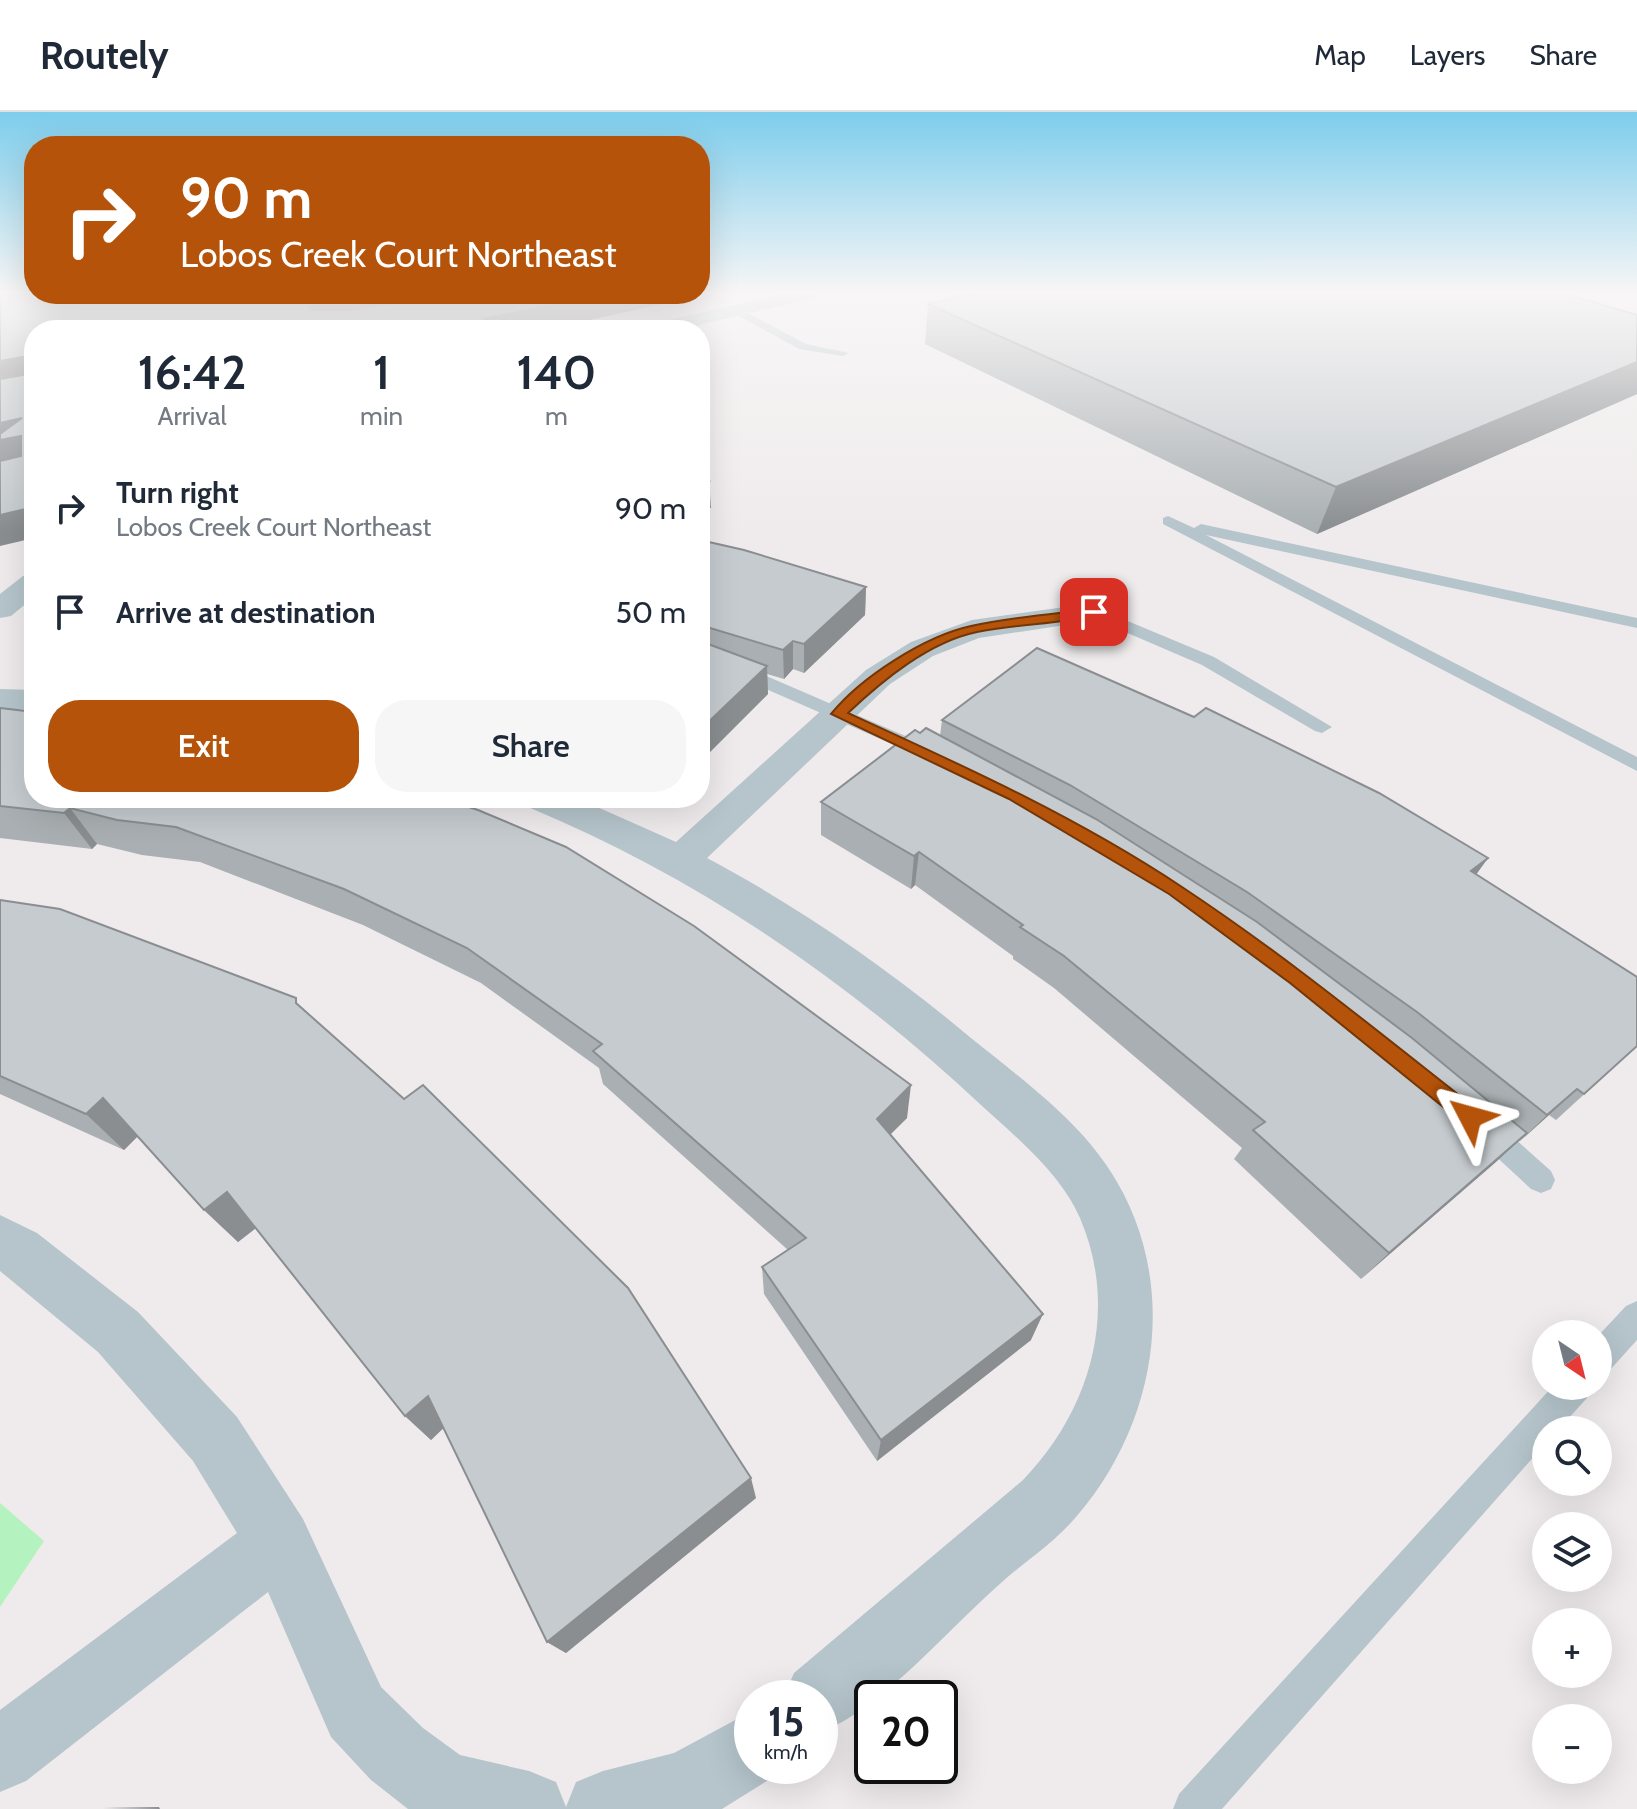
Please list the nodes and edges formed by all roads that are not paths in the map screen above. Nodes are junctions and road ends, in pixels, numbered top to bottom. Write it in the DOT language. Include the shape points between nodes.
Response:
graph roads {
  1 [pos="24,590"];
  2 [pos="0,609"];
  3 [pos="1094,612"];
  4 [pos="1637,623"];
  5 [pos="710,662"];
  6 [pos="0,699"];
  7 [pos="24,700"];
  8 [pos="838,714"];
  9 [pos="1322,727"];
  10 [pos="1637,765"];
  11 [pos="956,766"];
  12 [pos="563,808"];
  13 [pos="680,861"];
  14 [pos="1468,1114"];
  15 [pos="1541,1180"];
  16 [pos="0,1241"];
  17 [pos="1637,1317"];
  18 [pos="1612,1345"];
  19 [pos="1562,1400"];
  20 [pos="280,1542"];
  21 [pos="838,1683"];
  22 [pos="0,1755"];
  23 [pos="734,1759"];
  24 [pos="512,1807"];
  25 [pos="603,1809"];
  26 [pos="1194,1809"];
  1 -- 2 [label="street"];
  3 -- 8 [label="street" via="972,629 944,639 878,677"];
  3 -- 9 [label="lane" via="1218,666"];
  4 -- 10 [label="lane" via="1168,521"];
  5 -- 8 [label="lane"];
  6 -- 7 [label="street"];
  8 -- 11 [label="lane"];
  8 -- 13 [label="street"];
  12 -- 13 [label="street"];
  13 -- 21 [label="street" via="808,939 939,1037 1061,1149 1091,1187 1113,1235 1127,1334 1119,1377 1092,1439 1054,1495"];
  14 -- 15 [label="lane"];
  16 -- 20 [label="street" via="118,1332 215,1439"];
  17 -- 18 [label="lane"];
  19 -- 26 [label="lane"];
  20 -- 22 [label="street"];
  20 -- 24 [label="street" via="356,1712 397,1754 443,1789"];
  23 -- 25 [label="street" via="688,1787"];
}
